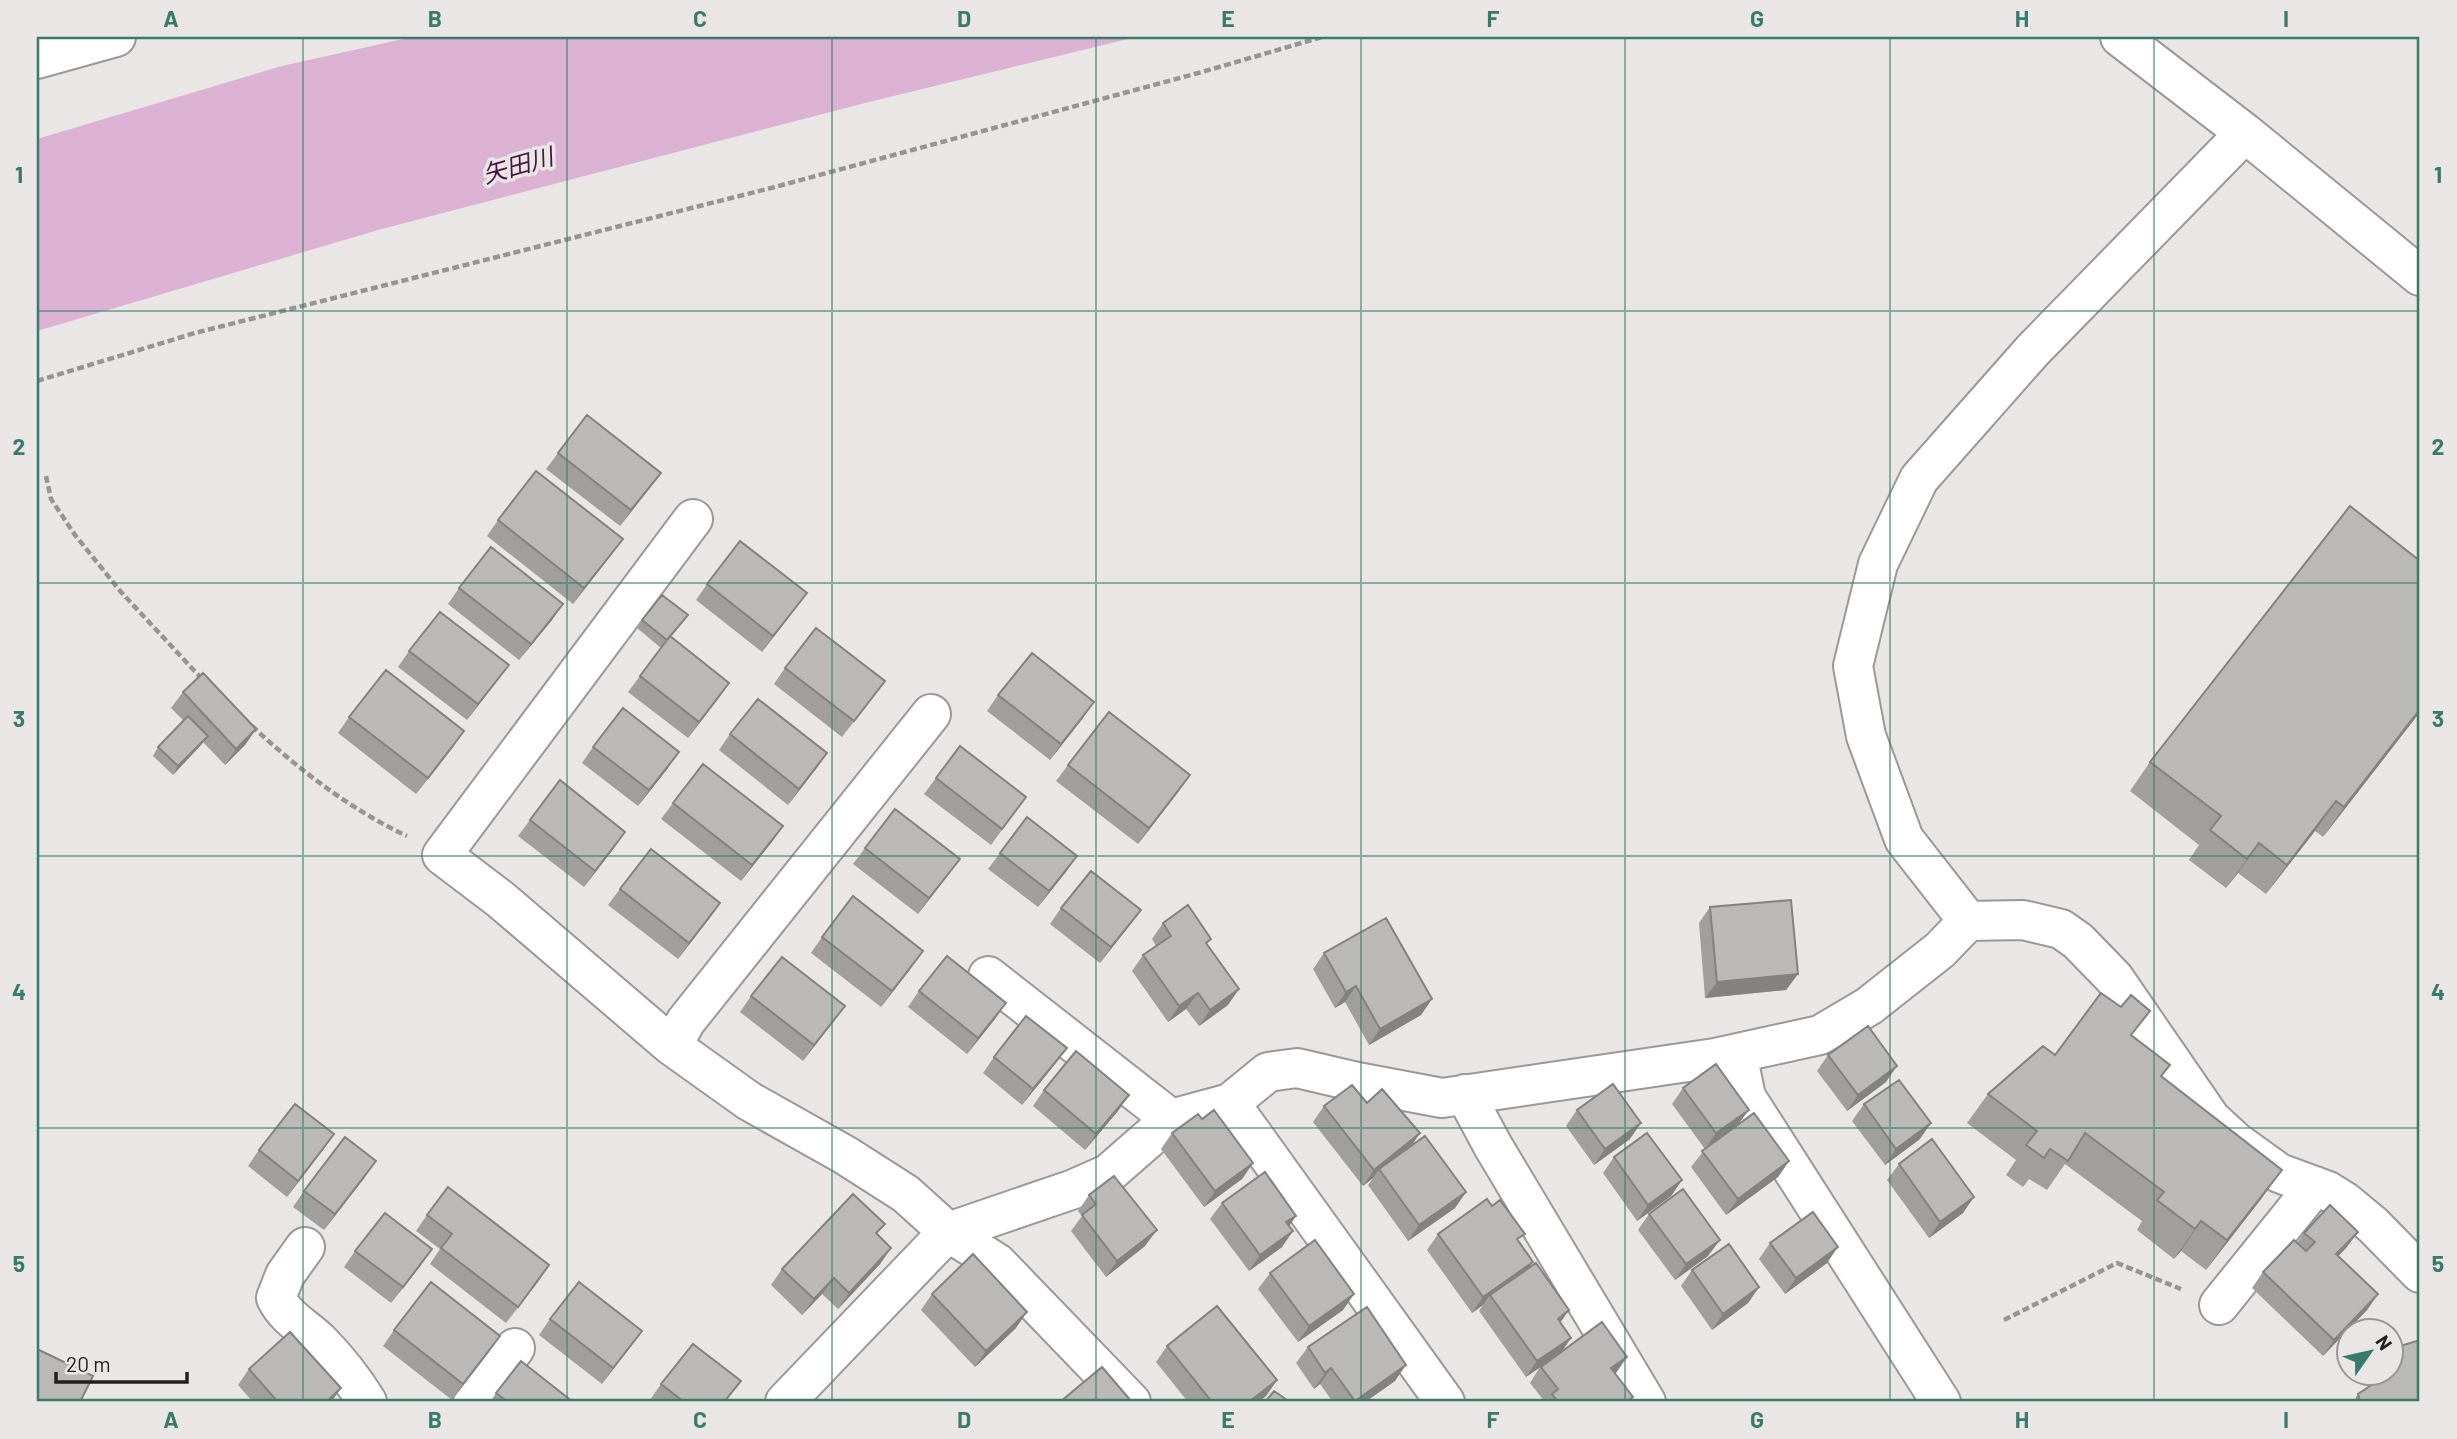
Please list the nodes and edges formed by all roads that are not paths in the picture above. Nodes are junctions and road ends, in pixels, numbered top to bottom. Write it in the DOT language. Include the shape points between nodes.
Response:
graph roads {
  1 [pos="116,37"];
  2 [pos="2120,37"];
  3 [pos="37,59"];
  4 [pos="2245,133"];
  5 [pos="2420,276"];
  6 [pos="693,519"];
  7 [pos="931,714"];
  8 [pos="1968,921"];
  9 [pos="988,976"];
  10 [pos="672,1046"];
  11 [pos="1737,1053"];
  12 [pos="1465,1094"];
  13 [pos="1230,1103"];
  14 [pos="1171,1119"];
  15 [pos="2315,1186"];
  16 [pos="948,1232"];
  17 [pos="305,1248"];
  18 [pos="2420,1273"];
  19 [pos="2219,1305"];
  20 [pos="515,1348"];
  21 [pos="1429,1396"];
  22 [pos="367,1402"];
  23 [pos="473,1402"];
  24 [pos="785,1402"];
  25 [pos="1131,1402"];
  26 [pos="1646,1402"];
  27 [pos="1941,1402"];
  1 -- 3 [label="street"];
  2 -- 4 [label="street"];
  4 -- 5 [label="street"];
  4 -- 8 [label="street" via="2033,350 1919,479 1878,564 1853,666 1866,736 1904,839"];
  6 -- 10 [label="street" via="442,855"];
  7 -- 10 [label="street" via="686,1021"];
  8 -- 11 [label="street" via="1940,950 1869,1006 1820,1035"];
  8 -- 15 [label="street" via="2023,920 2060,929 2078,942 2114,978 2211,1119 2278,1173"];
  9 -- 14 [label="street"];
  10 -- 16 [label="street" via="749,1101 905,1194"];
  11 -- 12 [label="street"];
  11 -- 27 [label="street" via="1746,1097"];
  12 -- 13 [label="street" via="1442,1098 1297,1068 1268,1072"];
  12 -- 26 [label="street"];
  13 -- 14 [label="street"];
  13 -- 21 [label="street"];
  14 -- 16 [label="street" via="1108,1174"];
  15 -- 18 [label="street" via="2373,1224"];
  15 -- 19 [label="street"];
  16 -- 24 [label="street"];
  16 -- 25 [label="street" via="997,1264"];
  17 -- 22 [label="street" via="285,1275 276,1298 283,1312 339,1360"];
  20 -- 23 [label="street"];
}
